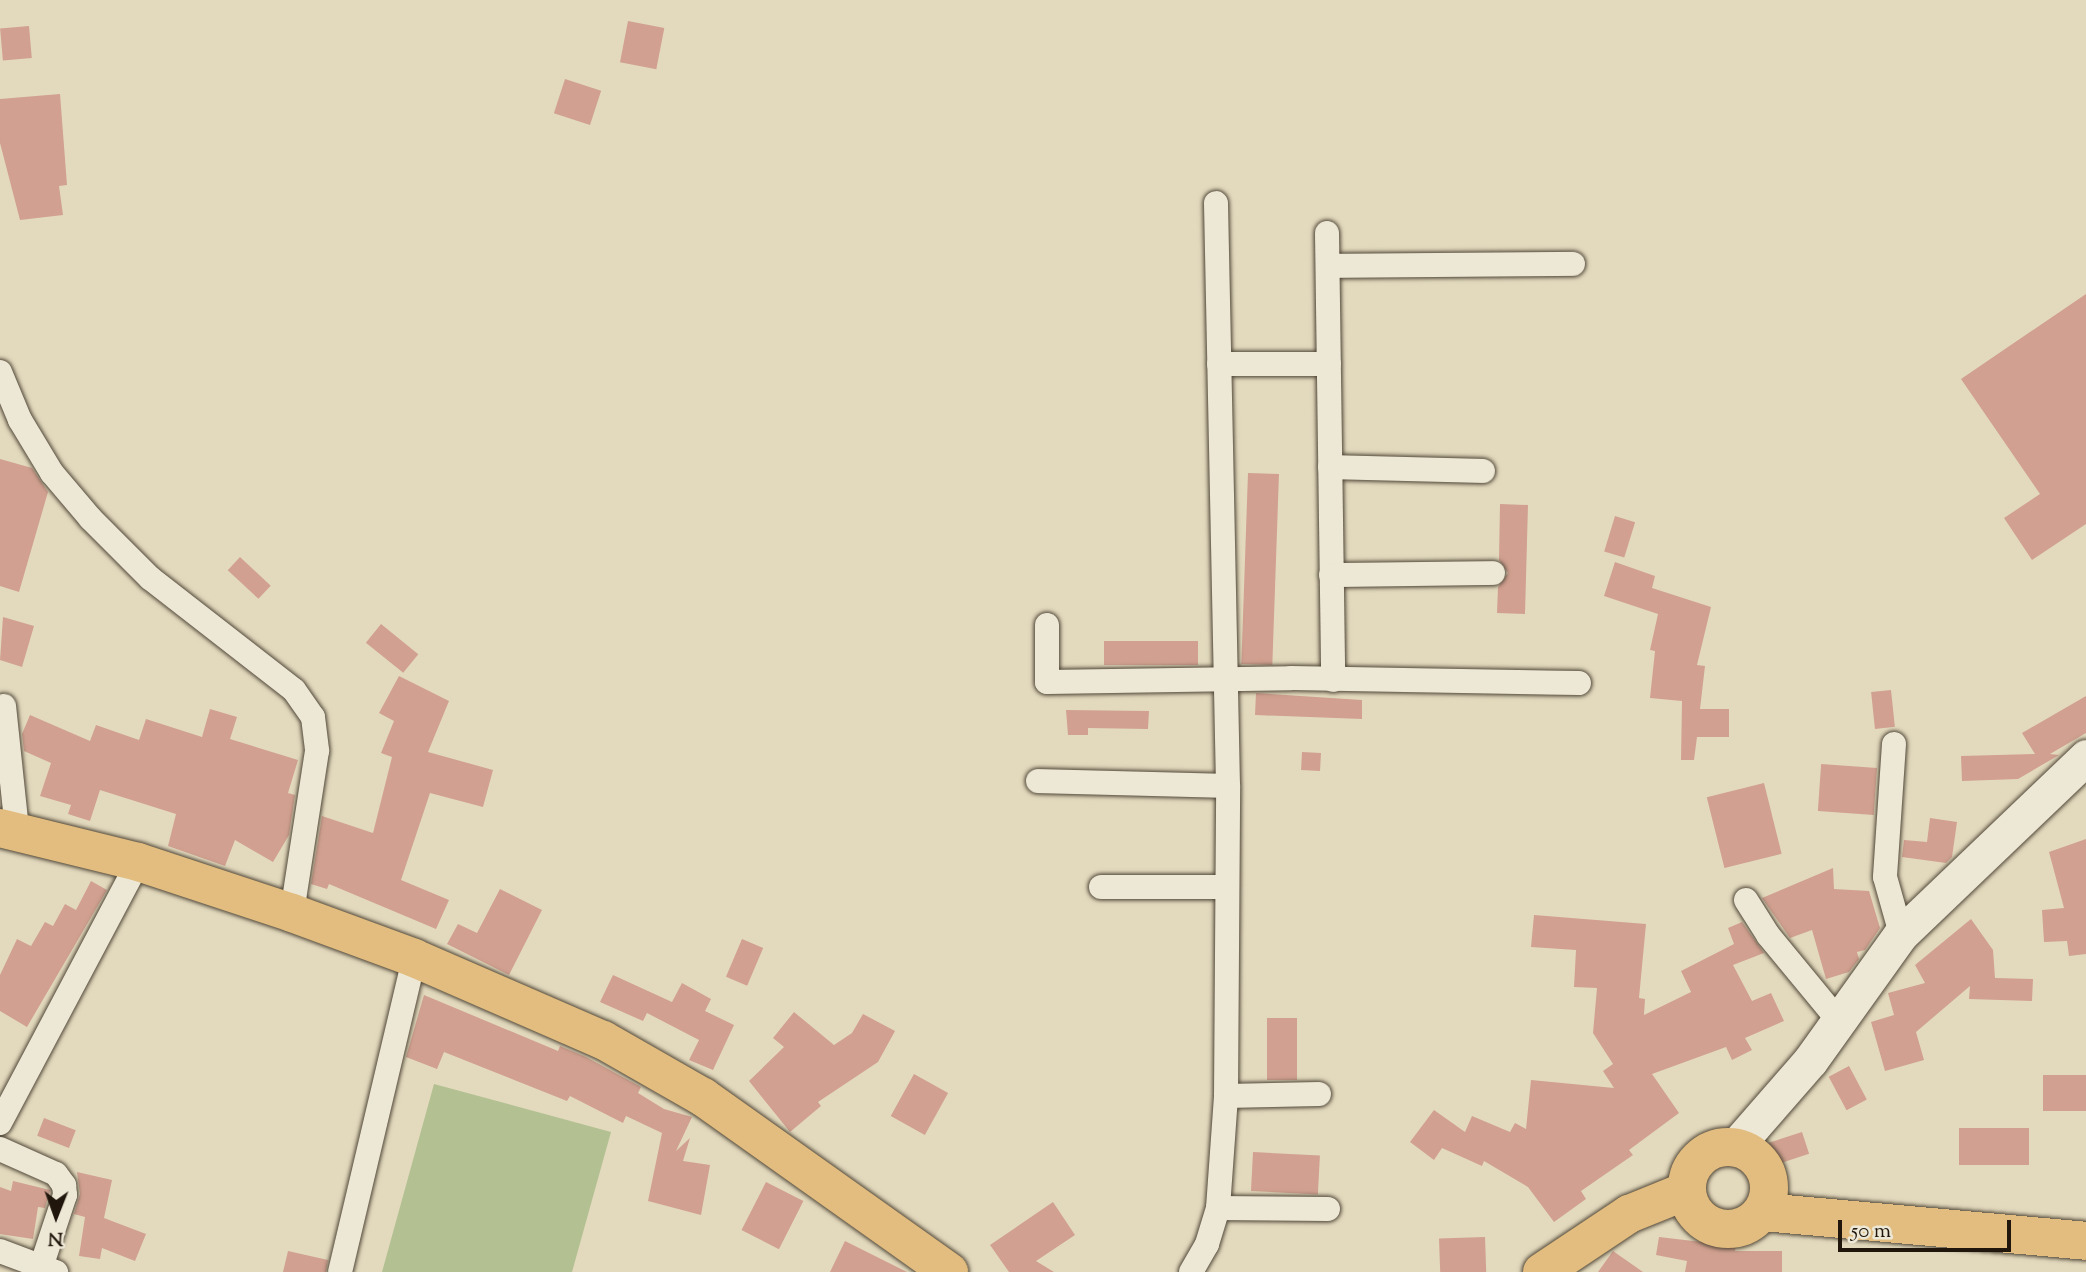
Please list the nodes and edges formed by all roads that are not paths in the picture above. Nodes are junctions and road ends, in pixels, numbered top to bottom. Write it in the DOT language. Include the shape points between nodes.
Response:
graph roads {
  1 [pos="1216,203"];
  2 [pos="1327,233"];
  3 [pos="1573,264"];
  4 [pos="1328,266"];
  5 [pos="1219,363"];
  6 [pos="1329,364"];
  7 [pos="0,372"];
  8 [pos="1330,467"];
  9 [pos="1483,471"];
  10 [pos="1493,573"];
  11 [pos="1331,575"];
  12 [pos="1047,625"];
  13 [pos="1226,680"];
  14 [pos="1333,680"];
  15 [pos="1578,683"];
  16 [pos="4,706"];
  17 [pos="1894,744"];
  18 [pos="2086,757"];
  19 [pos="1038,781"];
  20 [pos="1228,786"];
  21 [pos="8,829"];
  22 [pos="138,862"];
  23 [pos="1101,887"];
  24 [pos="1227,887"];
  25 [pos="1746,900"];
  26 [pos="292,913"];
  27 [pos="1901,934"];
  28 [pos="414,958"];
  29 [pos="1839,1021"];
  30 [pos="1319,1094"];
  31 [pos="1226,1096"];
  32 [pos="0,1123"];
  33 [pos="1735,1147"];
  34 [pos="0,1149"];
  35 [pos="1686,1191"];
  36 [pos="1218,1208"];
  37 [pos="1328,1209"];
  38 [pos="1763,1212"];
  39 [pos="2086,1241"];
  40 [pos="0,1251"];
  41 [pos="49,1269"];
  42 [pos="340,1272"];
  43 [pos="949,1272"];
  44 [pos="1191,1272"];
  45 [pos="1542,1272"];
  1 -- 5 [label="street"];
  2 -- 4 [label="street"];
  3 -- 4 [label="street"];
  4 -- 6 [label="street"];
  5 -- 6 [label="street"];
  5 -- 13 [label="street"];
  6 -- 8 [label="street"];
  7 -- 26 [label="street" via="20,420 52,473 91,519 150,579 294,690 313,717 317,751"];
  8 -- 9 [label="street"];
  8 -- 11 [label="street"];
  10 -- 11 [label="street"];
  11 -- 14 [label="street"];
  12 -- 13 [label="street" via="1047,682"];
  13 -- 14 [label="street"];
  13 -- 20 [label="street"];
  14 -- 15 [label="street"];
  16 -- 21 [label="street"];
  17 -- 27 [label="street" via="1885,877"];
  18 -- 27 [label="street"];
  19 -- 20 [label="street"];
  20 -- 24 [label="street"];
  21 -- 22 [label="main road"];
  22 -- 26 [label="main road"];
  22 -- 32 [label="street"];
  23 -- 24 [label="street"];
  24 -- 31 [label="street"];
  25 -- 29 [label="street" via="1768,935"];
  26 -- 28 [label="main road"];
  27 -- 29 [label="street"];
  28 -- 42 [label="street"];
  28 -- 43 [label="main road" via="603,1040 680,1083"];
  29 -- 33 [label="street"];
  30 -- 31 [label="street"];
  31 -- 36 [label="street"];
  33 -- 35 [label="main road" via="1699,1157 1686,1180"];
  33 -- 38 [label="main road" via="1747,1151 1764,1168 1769,1190"];
  34 -- 41 [label="street" via="56,1174 64,1185"];
  35 -- 38 [label="main road" via="1693,1212 1711,1226 1734,1229"];
  35 -- 45 [label="main road" via="1629,1214"];
  36 -- 37 [label="street"];
  36 -- 44 [label="street" via="1207,1244"];
  38 -- 39 [label="main road"];
  40 -- 41 [label="street"];
}
